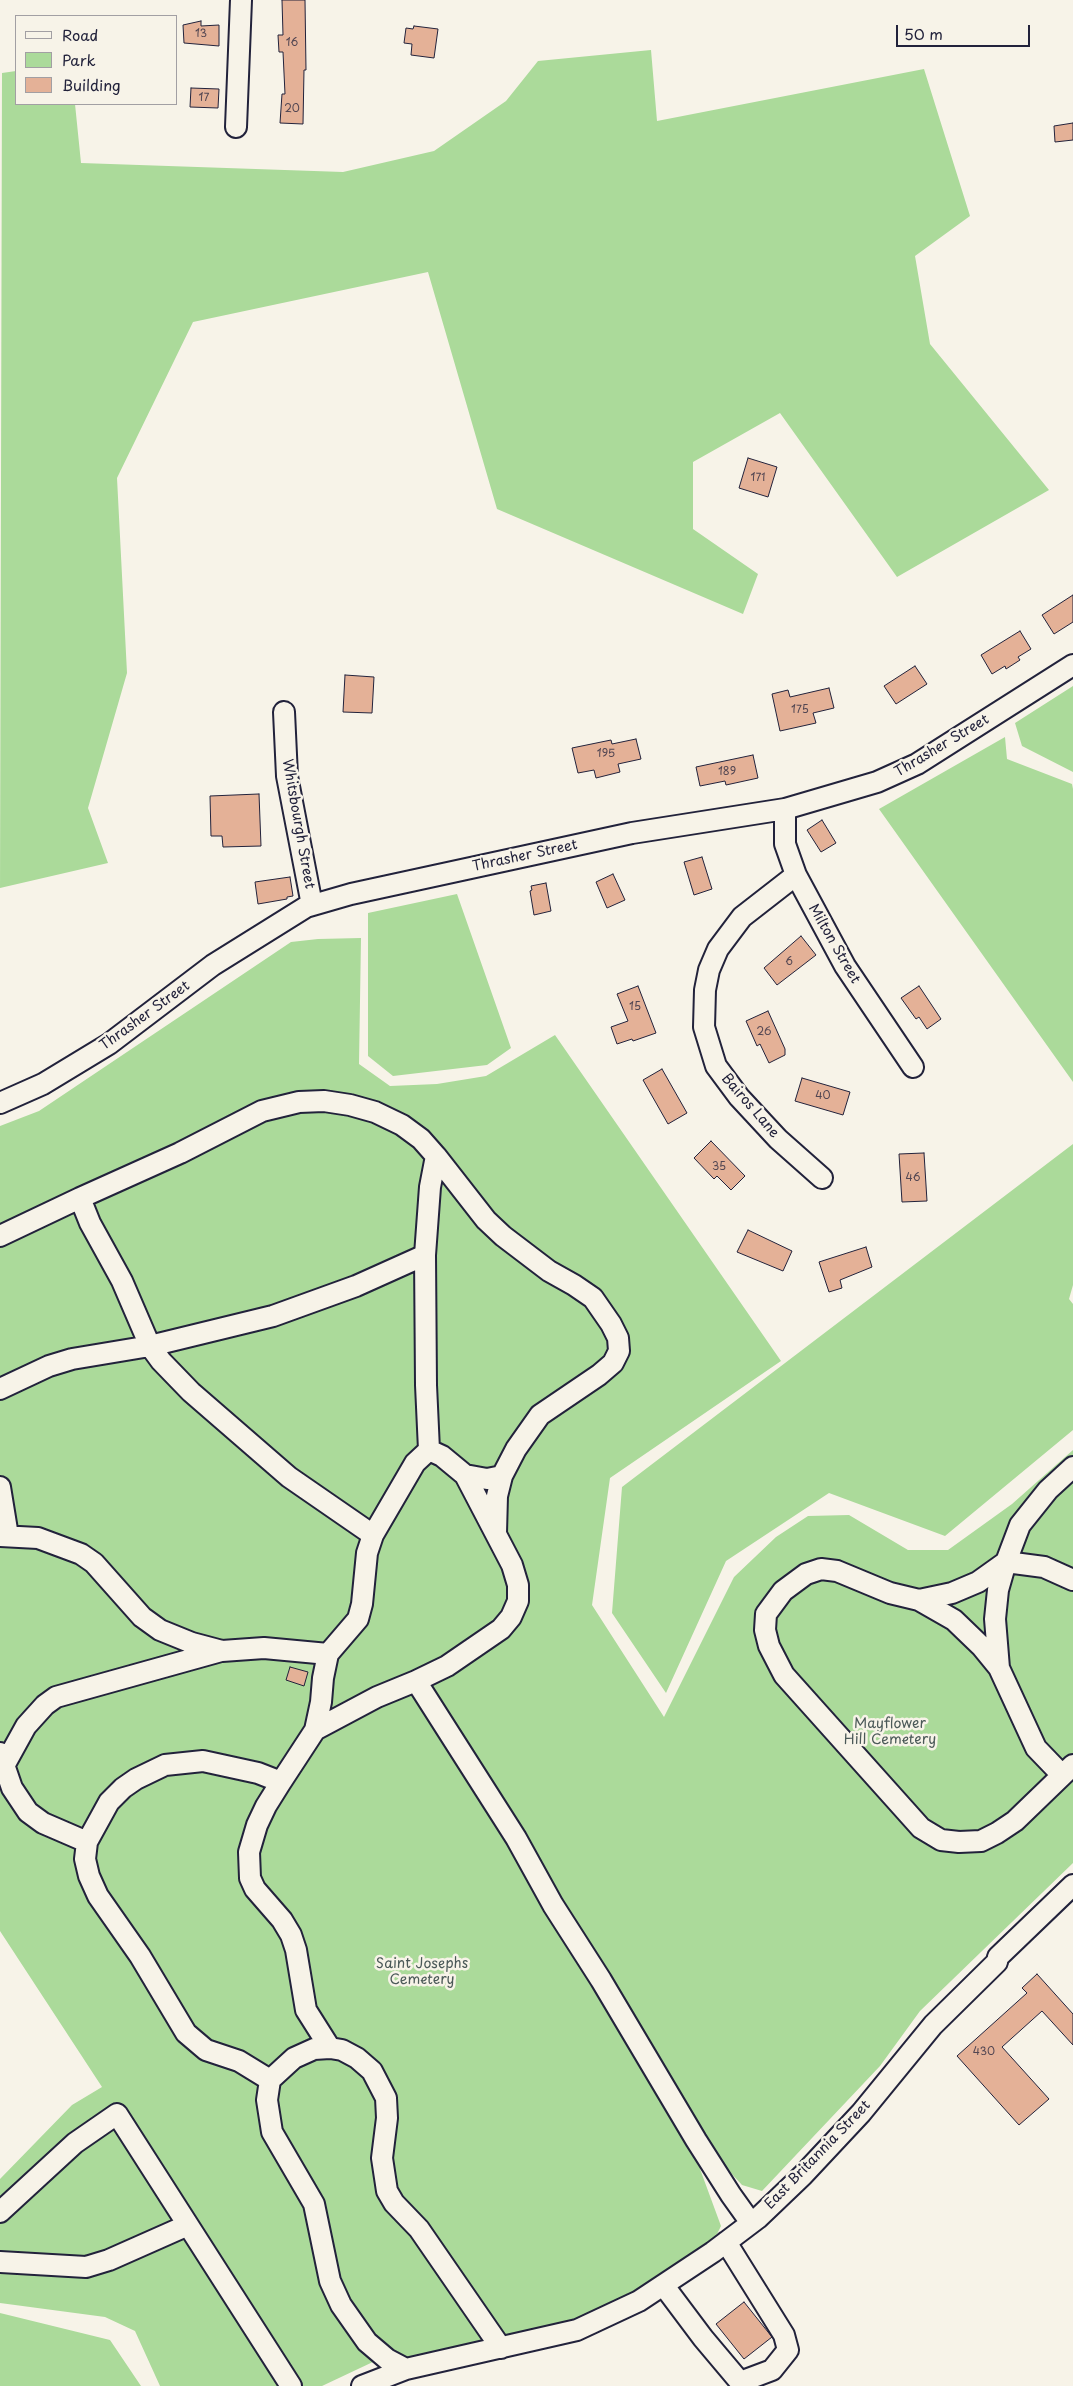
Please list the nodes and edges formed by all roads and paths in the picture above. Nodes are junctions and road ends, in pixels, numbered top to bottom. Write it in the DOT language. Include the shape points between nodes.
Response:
graph roads {
  1 [pos="240,0"];
  2 [pos="236,127"];
  3 [pos="1073,665"];
  4 [pos="284,712"];
  5 [pos="785,809"];
  6 [pos="796,875"];
  7 [pos="312,905"];
  8 [pos="913,1067"];
  9 [pos="0,1103"];
  10 [pos="436,1156"];
  11 [pos="822,1178"];
  12 [pos="80,1198"];
  13 [pos="0,1236"];
  14 [pos="425,1255"];
  15 [pos="150,1346"];
  16 [pos="0,1389"];
  17 [pos="429,1450"];
  18 [pos="1073,1467"];
  19 [pos="464,1475"];
  20 [pos="502,1476"];
  21 [pos="0,1487"];
  22 [pos="373,1535"];
  23 [pos="496,1535"];
  24 [pos="4,1536"];
  25 [pos="1006,1562"];
  26 [pos="1073,1580"];
  27 [pos="919,1600"];
  28 [pos="222,1651"];
  29 [pos="328,1654"];
  30 [pos="999,1668"];
  31 [pos="416,1681"];
  32 [pos="315,1730"];
  33 [pos="2,1759"];
  34 [pos="1068,1770"];
  35 [pos="281,1782"];
  36 [pos="87,1842"];
  37 [pos="1073,1885"];
  38 [pos="330,2048"];
  39 [pos="270,2080"];
  40 [pos="0,2212"];
  41 [pos="751,2223"];
  42 [pos="188,2225"];
  43 [pos="726,2242"];
  44 [pos="0,2262"];
  45 [pos="664,2286"];
  46 [pos="501,2348"];
  47 [pos="406,2369"];
  48 [pos="291,2386"];
  49 [pos="362,2386"];
  1 -- 2 [label="street"];
  3 -- 5 [label="street, Thrasher Street" via="960,738 895,775"];
  4 -- 7 [label="street, Whitsbourgh Street" via="287,776"];
  5 -- 6 [label="street, Milton Street" via="785,844"];
  5 -- 7 [label="street, Thrasher Street" via="632,833"];
  6 -- 8 [label="street, Milton Street" via="845,966"];
  6 -- 11 [label="street, Bairos Lane" via="742,918 718,949 705,990 704,1028 716,1066 739,1097 778,1139"];
  7 -- 9 [label="street, Thrasher Street" via="213,965 109,1044 65,1072"];
  10 -- 12 [label="street" via="422,1139 375,1112 324,1101 299,1102 249,1117 180,1153"];
  10 -- 14 [label="street" via="430,1187"];
  10 -- 20 [label="street" via="486,1220 503,1236 549,1271 593,1298 618,1338 619,1351 613,1363 540,1415"];
  12 -- 13 [label="street"];
  12 -- 15 [label="street"];
  14 -- 15 [label="street" via="356,1286 272,1316"];
  14 -- 17 [label="street"];
  15 -- 16 [label="street" via="72,1359"];
  15 -- 22 [label="street" via="191,1392 289,1477"];
  17 -- 19 [label="street" via="442,1456"];
  17 -- 22 [label="street" via="415,1463"];
  18 -- 25 [label="street" via="1048,1490 1020,1525"];
  19 -- 20 [label="street" via="487,1479"];
  19 -- 23 [label="street"];
  20 -- 23 [label="street" via="497,1496"];
  21 -- 24 [label="street"];
  22 -- 29 [label="street" via="367,1553 358,1619"];
  23 -- 31 [label="street" via="518,1585 518,1600 511,1617 488,1640"];
  24 -- 28 [label="street" via="38,1538 81,1554 94,1563 129,1604 160,1630"];
  25 -- 26 [label="street" via="1044,1567"];
  25 -- 27 [label="street" via="978,1582 952,1593"];
  25 -- 30 [label="street" via="998,1590 995,1619"];
  27 -- 30 [label="street" via="954,1620"];
  27 -- 34 [label="street" via="890,1593 837,1570 821,1569 794,1582 774,1600 766,1614 765,1630 769,1646 784,1675 921,1828 941,1840 981,1841 997,1833 1015,1821"];
  28 -- 29 [label="street" via="264,1648"];
  28 -- 33 [label="street" via="56,1697 44,1705"];
  29 -- 32 [label="street"];
  30 -- 34 [label="street" via="1036,1748"];
  31 -- 32 [label="street"];
  31 -- 41 [label="street" via="516,1838 696,2140"];
  32 -- 35 [label="street"];
  33 -- 36 [label="street" via="12,1788 28,1812 42,1823"];
  35 -- 36 [label="street" via="258,1773 203,1761 165,1766 123,1788 109,1802"];
  35 -- 38 [label="street" via="257,1825 249,1852 250,1878 291,1935 306,2010"];
  36 -- 39 [label="street" via="85,1860 88,1876 98,1896 140,1956 186,2034 206,2050 239,2061"];
  37 -- 41 [label="street, East Britannia Street" via="933,2025 825,2152"];
  38 -- 39 [label="street" via="303,2053 284,2065"];
  38 -- 46 [label="street" via="342,2050 366,2065 380,2084 387,2118 382,2158 387,2191 419,2229"];
  39 -- 47 [label="street" via="267,2100 272,2132 314,2204 334,2293 367,2342 387,2359"];
  40 -- 42 [label="street" via="75,2143 117,2114"];
  41 -- 43 [label="street, East Britannia Street"];
  42 -- 44 [label="street" via="86,2267"];
  42 -- 48 [label="street"];
  43 -- 45 [label="street, East Britannia Street"];
  43 -- 45 [label="street" via="784,2334 788,2350 772,2370 740,2382"];
  45 -- 46 [label="street, East Britannia Street" via="577,2330"];
  46 -- 47 [label="street, East Britannia Street"];
  47 -- 49 [label="street, East Britannia Street"];
}
